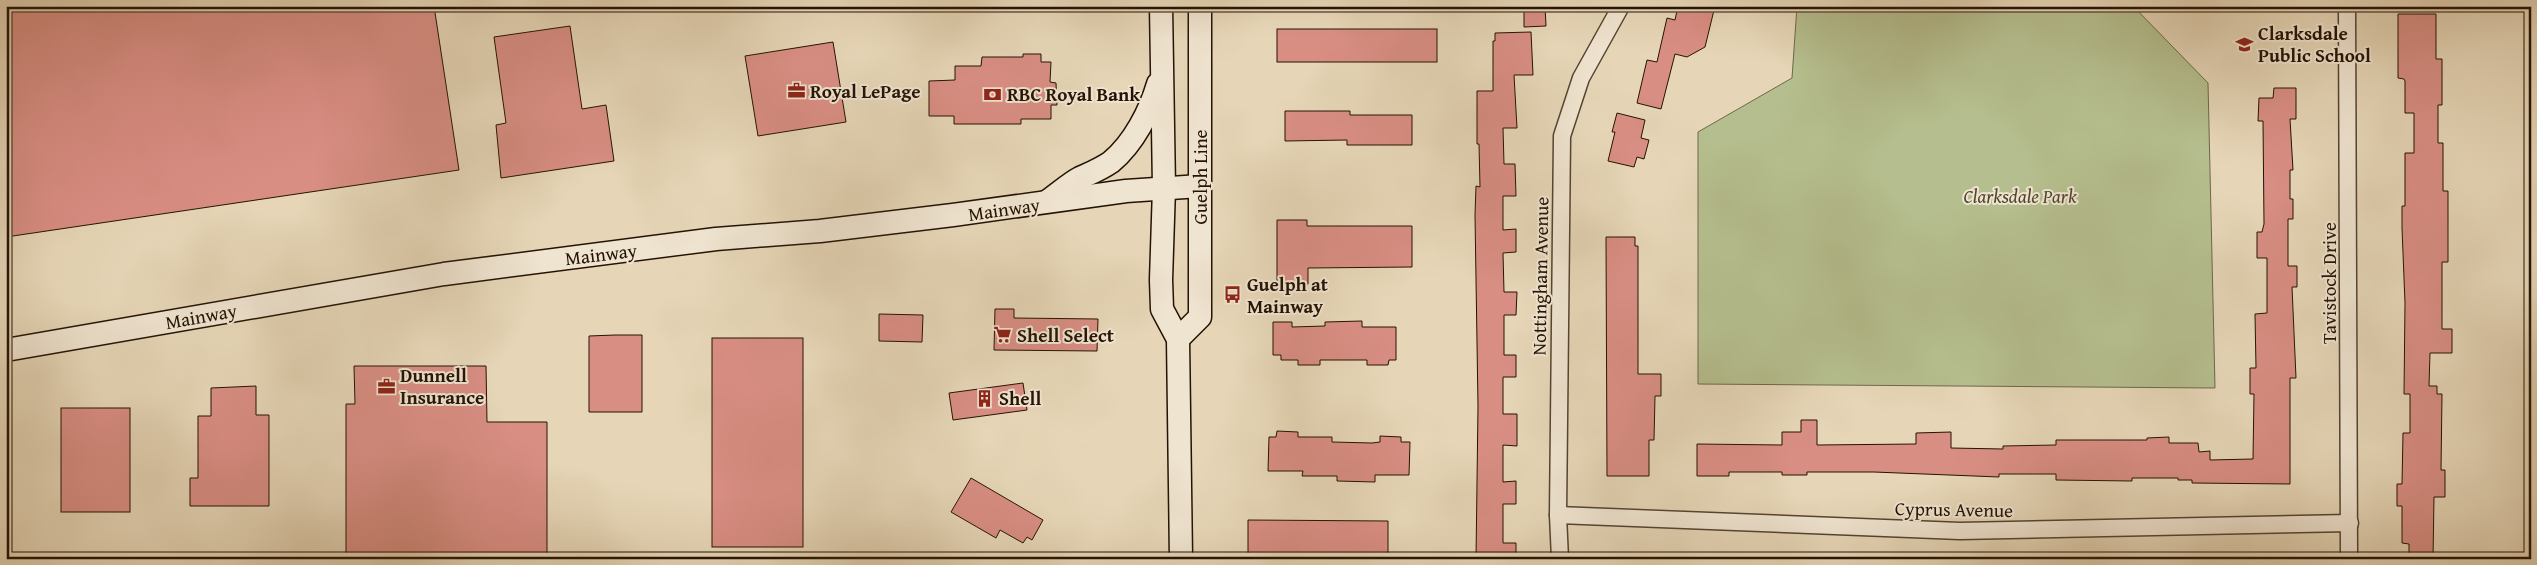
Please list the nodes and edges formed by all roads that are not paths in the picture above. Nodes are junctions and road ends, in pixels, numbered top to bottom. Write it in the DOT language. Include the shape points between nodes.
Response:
graph roads {
  1 [pos="1161,6"];
  2 [pos="1200,6"];
  3 [pos="1621,6"];
  4 [pos="2347,6"];
  5 [pos="1162,55"];
  6 [pos="1200,186"];
  7 [pos="1164,188"];
  8 [pos="1046,203"];
  9 [pos="1178,339"];
  10 [pos="6,350"];
  11 [pos="1558,515"];
  12 [pos="2350,524"];
  13 [pos="1181,559"];
  14 [pos="1560,559"];
  15 [pos="2349,559"];
  1 -- 5 [label="street, Guelph Line"];
  2 -- 6 [label="street, Guelph Line"];
  3 -- 11 [label="street, Nottingham Avenue" via="1581,78 1562,136"];
  4 -- 12 [label="street, Tavistock Drive"];
  5 -- 7 [label="street, Guelph Line"];
  5 -- 8 [label="street" via="1158,85 1151,104 1130,140 1112,160"];
  6 -- 7 [label="street, Mainway"];
  6 -- 9 [label="street, Guelph Line" via="1200,317"];
  7 -- 8 [label="street, Mainway"];
  7 -- 9 [label="street, Guelph Line" via="1162,308"];
  8 -- 10 [label="street, Mainway" via="820,231 716,239 444,274"];
  9 -- 13 [label="street, Guelph Line"];
  11 -- 12 [label="street, Cyprus Avenue" via="1960,531"];
  11 -- 14 [label="street, Nottingham Avenue"];
  12 -- 15 [label="street, Tavistock Drive"];
}
